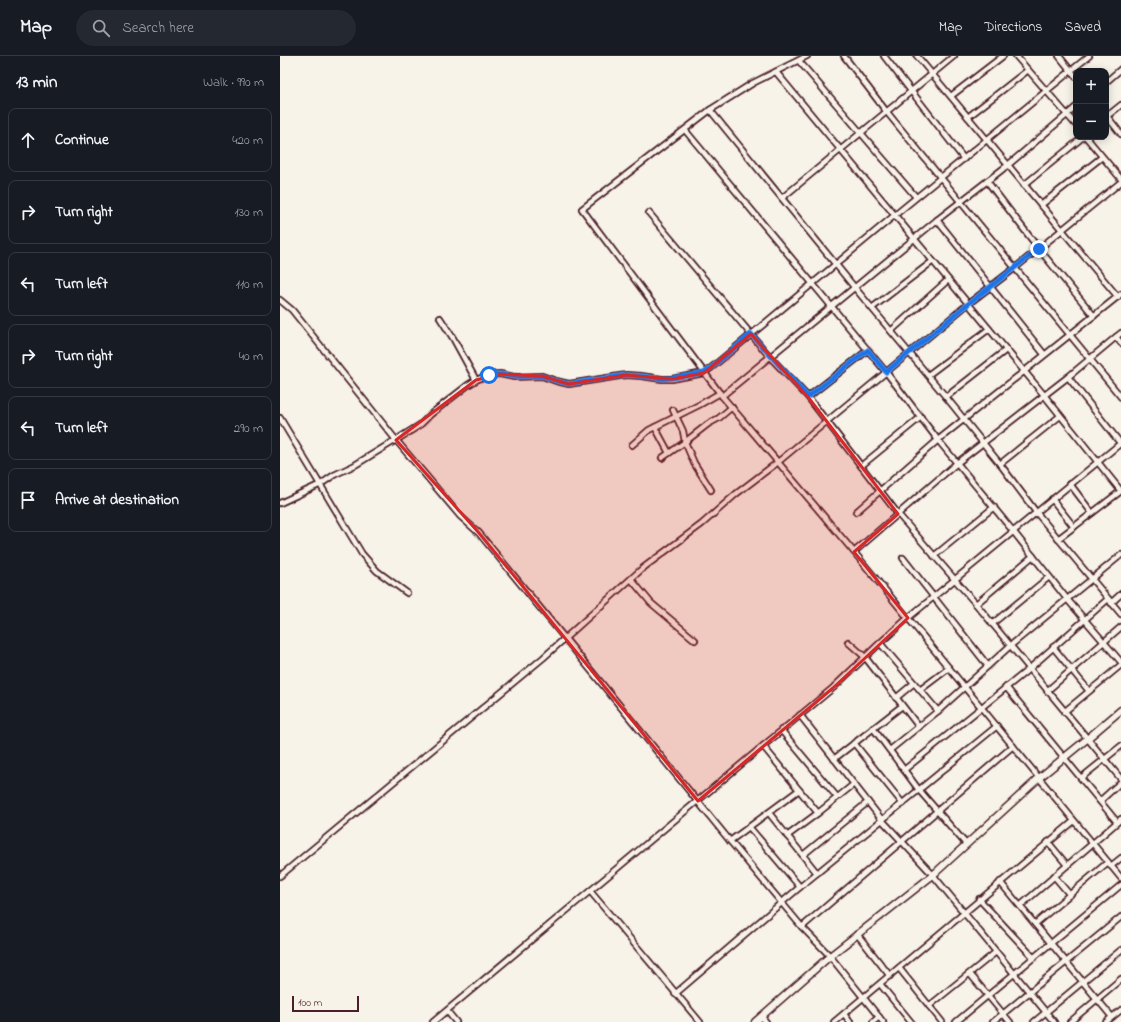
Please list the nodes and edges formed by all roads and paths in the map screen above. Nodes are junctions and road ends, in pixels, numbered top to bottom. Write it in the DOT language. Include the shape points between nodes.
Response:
graph roads {
  1 [pos="808,56"];
  2 [pos="844,56"];
  3 [pos="884,56"];
  4 [pos="917,56"];
  5 [pos="954,56"];
  6 [pos="1003,56"];
  7 [pos="1016,56"];
  8 [pos="1059,56"];
  9 [pos="1089,56"];
  10 [pos="799,60"];
  11 [pos="1121,69"];
  12 [pos="1028,70"];
  13 [pos="1071,71"];
  14 [pos="776,72"];
  15 [pos="1073,73"];
  16 [pos="931,74"];
  17 [pos="1109,79"];
  18 [pos="910,91"];
  19 [pos="1047,91"];
  20 [pos="951,96"];
  21 [pos="1121,104"];
  22 [pos="1073,109"];
  23 [pos="710,110"];
  24 [pos="886,111"];
  25 [pos="1067,114"];
  26 [pos="1109,114"];
  27 [pos="968,117"];
  28 [pos="1109,120"];
  29 [pos="1073,121"];
  30 [pos="685,130"];
  31 [pos="861,132"];
  32 [pos="1121,134"];
  33 [pos="987,140"];
  34 [pos="1081,140"];
  35 [pos="1088,140"];
  36 [pos="840,149"];
  37 [pos="1102,157"];
  38 [pos="964,159"];
  39 [pos="1008,164"];
  40 [pos="940,177"];
  41 [pos="987,181"];
  42 [pos="1121,181"];
  43 [pos="1024,185"];
  44 [pos="916,197"];
  45 [pos="782,198"];
  46 [pos="960,203"];
  47 [pos="1041,206"];
  48 [pos="649,213"];
  49 [pos="895,215"];
  50 [pos="937,220"];
  51 [pos="1062,230"];
  52 [pos="914,239"];
  53 [pos="1039,249"];
  54 [pos="933,261"];
  55 [pos="836,264"];
  56 [pos="1015,268"];
  57 [pos="948,280"];
  58 [pos="812,284"];
  59 [pos="991,286"];
  60 [pos="855,288"];
  61 [pos="1119,295"];
  62 [pos="280,300"];
  63 [pos="968,304"];
  64 [pos="831,307"];
  65 [pos="872,308"];
  66 [pos="1094,316"];
  67 [pos="440,318"];
  68 [pos="989,329"];
  69 [pos="891,331"];
  70 [pos="1121,333"];
  71 [pos="751,334"];
  72 [pos="1070,334"];
  73 [pos="1116,337"];
  74 [pos="1121,343"];
  75 [pos="868,350"];
  76 [pos="1006,350"];
  77 [pos="909,352"];
  78 [pos="1044,354"];
  79 [pos="770,357"];
  80 [pos="1090,359"];
  81 [pos="1023,371"];
  82 [pos="886,372"];
  83 [pos="704,373"];
  84 [pos="928,375"];
  85 [pos="1068,377"];
  86 [pos="476,380"];
  87 [pos="721,394"];
  88 [pos="1044,395"];
  89 [pos="808,397"];
  90 [pos="946,397"];
  91 [pos="1121,397"];
  92 [pos="732,407"];
  93 [pos="673,410"];
  94 [pos="1060,416"];
  95 [pos="677,417"];
  96 [pos="921,417"];
  97 [pos="280,418"];
  98 [pos="964,419"];
  99 [pos="826,421"];
  100 [pos="655,427"];
  101 [pos="396,440"];
  102 [pos="938,440"];
  103 [pos="686,442"];
  104 [pos="983,442"];
  105 [pos="1121,444"];
  106 [pos="632,445"];
  107 [pos="669,453"];
  108 [pos="662,458"];
  109 [pos="778,462"];
  110 [pos="1098,462"];
  111 [pos="958,463"];
  112 [pos="1000,464"];
  113 [pos="861,466"];
  114 [pos="321,484"];
  115 [pos="1070,484"];
  116 [pos="711,490"];
  117 [pos="880,490"];
  118 [pos="1052,499"];
  119 [pos="280,503"];
  120 [pos="994,507"];
  121 [pos="856,512"];
  122 [pos="1036,512"];
  123 [pos="1092,513"];
  124 [pos="898,514"];
  125 [pos="1074,527"];
  126 [pos="1014,530"];
  127 [pos="1058,539"];
  128 [pos="854,552"];
  129 [pos="1121,555"];
  130 [pos="934,556"];
  131 [pos="1033,556"];
  132 [pos="903,558"];
  133 [pos="1049,577"];
  134 [pos="630,579"];
  135 [pos="1091,579"];
  136 [pos="956,580"];
  137 [pos="407,593"];
  138 [pos="1121,594"];
  139 [pos="934,597"];
  140 [pos="1067,599"];
  141 [pos="1109,601"];
  142 [pos="976,604"];
  143 [pos="1121,614"];
  144 [pos="908,618"];
  145 [pos="1084,619"];
  146 [pos="992,624"];
  147 [pos="1121,627"];
  148 [pos="564,639"];
  149 [pos="695,640"];
  150 [pos="848,642"];
  151 [pos="1103,642"];
  152 [pos="880,643"];
  153 [pos="1010,646"];
  154 [pos="1053,647"];
  155 [pos="865,657"];
  156 [pos="1121,664"];
  157 [pos="988,666"];
  158 [pos="949,668"];
  159 [pos="1029,669"];
  160 [pos="1072,669"];
  161 [pos="914,683"];
  162 [pos="1006,687"];
  163 [pos="965,688"];
  164 [pos="920,690"];
  165 [pos="1047,691"];
  166 [pos="1090,691"];
  167 [pos="896,698"];
  168 [pos="902,706"];
  169 [pos="982,708"];
  170 [pos="1121,710"];
  171 [pos="938,711"];
  172 [pos="1064,712"];
  173 [pos="800,715"];
  174 [pos="997,726"];
  175 [pos="919,727"];
  176 [pos="874,728"];
  177 [pos="781,730"];
  178 [pos="1087,739"];
  179 [pos="854,743"];
  180 [pos="763,746"];
  181 [pos="1013,746"];
  182 [pos="1121,746"];
  183 [pos="890,750"];
  184 [pos="1064,758"];
  185 [pos="834,759"];
  186 [pos="1105,759"];
  187 [pos="904,770"];
  188 [pos="1039,778"];
  189 [pos="1081,778"];
  190 [pos="1121,780"];
  191 [pos="854,784"];
  192 [pos="799,790"];
  193 [pos="919,790"];
  194 [pos="837,797"];
  195 [pos="698,801"];
  196 [pos="1100,801"];
  197 [pos="868,802"];
  198 [pos="903,804"];
  199 [pos="938,811"];
  200 [pos="769,813"];
  201 [pos="818,813"];
  202 [pos="882,820"];
  203 [pos="1074,821"];
  204 [pos="1119,821"];
  205 [pos="750,828"];
  206 [pos="787,836"];
  207 [pos="730,841"];
  208 [pos="901,842"];
  209 [pos="1048,842"];
  210 [pos="1093,843"];
  211 [pos="966,844"];
  212 [pos="803,855"];
  213 [pos="1121,858"];
  214 [pos="1110,864"];
  215 [pos="1067,865"];
  216 [pos="817,873"];
  217 [pos="933,875"];
  218 [pos="280,876"];
  219 [pos="1054,876"];
  220 [pos="1121,878"];
  221 [pos="1000,882"];
  222 [pos="1121,885"];
  223 [pos="800,887"];
  224 [pos="590,892"];
  225 [pos="1070,895"];
  226 [pos="980,899"];
  227 [pos="781,903"];
  228 [pos="1020,906"];
  229 [pos="963,913"];
  230 [pos="1121,917"];
  231 [pos="1036,924"];
  232 [pos="802,927"];
  233 [pos="857,934"];
  234 [pos="1051,943"];
  235 [pos="1121,950"];
  236 [pos="996,952"];
  237 [pos="830,956"];
  238 [pos="1034,958"];
  239 [pos="1066,962"];
  240 [pos="899,968"];
  241 [pos="970,974"];
  242 [pos="1014,974"];
  243 [pos="890,976"];
  244 [pos="1121,979"];
  245 [pos="1082,982"];
  246 [pos="880,984"];
  247 [pos="1029,992"];
  248 [pos="675,994"];
  249 [pos="988,996"];
  250 [pos="864,998"];
  251 [pos="1097,999"];
  252 [pos="929,1006"];
  253 [pos="1121,1010"];
  254 [pos="447,1011"];
  255 [pos="1046,1012"];
  256 [pos="844,1014"];
  257 [pos="1003,1014"];
  258 [pos="879,1017"];
  259 [pos="1112,1017"];
  260 [pos="764,1019"];
  261 [pos="433,1022"];
  262 [pos="456,1022"];
  263 [pos="700,1022"];
  264 [pos="755,1022"];
  265 [pos="834,1022"];
  266 [pos="850,1022"];
  267 [pos="873,1022"];
  268 [pos="883,1022"];
  269 [pos="911,1022"];
  270 [pos="942,1022"];
  271 [pos="956,1022"];
  272 [pos="993,1022"];
  273 [pos="1010,1022"];
  274 [pos="1034,1022"];
  275 [pos="1054,1022"];
  276 [pos="1070,1022"];
  277 [pos="1106,1022"];
  1 -- 10 [label="street"];
  2 -- 24 [label="street"];
  3 -- 18 [label="street"];
  4 -- 16 [label="street"];
  5 -- 16 [label="street"];
  6 -- 20 [label="street"];
  7 -- 12 [label="street"];
  8 -- 13 [label="street"];
  9 -- 13 [label="street"];
  10 -- 14 [label="street"];
  10 -- 31 [label="street"];
  11 -- 17 [label="street"];
  12 -- 19 [label="street"];
  12 -- 27 [label="street"];
  13 -- 15 [label="street"];
  13 -- 19 [label="street"];
  14 -- 23 [label="street"];
  14 -- 36 [label="street"];
  16 -- 18 [label="street"];
  16 -- 20 [label="street"];
  18 -- 24 [label="street"];
  18 -- 38 [label="street"];
  19 -- 25 [label="street"];
  19 -- 33 [label="street"];
  20 -- 27 [label="street"];
  21 -- 26 [label="street"];
  22 -- 25 [label="street"];
  23 -- 30 [label="street"];
  23 -- 45 [label="street"];
  24 -- 31 [label="street"];
  24 -- 40 [label="street"];
  25 -- 29 [label="street"];
  25 -- 39 [label="street"];
  27 -- 33 [label="street"];
  28 -- 32 [label="street"];
  30 -- 58 [label="street"];
  30 -- 83 [label="street" via="582,210"];
  31 -- 36 [label="street"];
  31 -- 44 [label="street"];
  33 -- 38 [label="street"];
  33 -- 39 [label="street"];
  34 -- 43 [label="street"];
  35 -- 37 [label="street"];
  36 -- 45 [label="street"];
  36 -- 49 [label="street"];
  37 -- 42 [label="street"];
  37 -- 47 [label="street"];
  38 -- 40 [label="street"];
  39 -- 41 [label="street"];
  39 -- 43 [label="street"];
  40 -- 44 [label="street"];
  40 -- 46 [label="street"];
  41 -- 46 [label="street"];
  41 -- 53 [label="street"];
  42 -- 51 [label="street"];
  43 -- 47 [label="street"];
  44 -- 49 [label="street"];
  45 -- 55 [label="street"];
  46 -- 50 [label="street"];
  46 -- 56 [label="street"];
  47 -- 51 [label="street"];
  48 -- 71 [label="street"];
  49 -- 52 [label="street"];
  49 -- 55 [label="street"];
  50 -- 52 [label="street"];
  50 -- 59 [label="street"];
  51 -- 53 [label="street"];
  51 -- 61 [label="street"];
  52 -- 54 [label="street"];
  52 -- 60 [label="street"];
  53 -- 56 [label="street"];
  53 -- 66 [label="street"];
  54 -- 57 [label="street"];
  54 -- 65 [label="street"];
  55 -- 58 [label="street"];
  55 -- 60 [label="street"];
  56 -- 59 [label="street"];
  56 -- 72 [label="street"];
  57 -- 63 [label="street"];
  57 -- 69 [label="street"];
  58 -- 64 [label="street"];
  58 -- 71 [label="street"];
  59 -- 63 [label="street"];
  59 -- 78 [label="street"];
  60 -- 64 [label="street"];
  60 -- 65 [label="street"];
  61 -- 66 [label="street"];
  62 -- 101 [label="street" via="304,324"];
  63 -- 68 [label="street"];
  63 -- 77 [label="street"];
  64 -- 75 [label="street"];
  64 -- 79 [label="street"];
  65 -- 69 [label="street"];
  66 -- 72 [label="street"];
  67 -- 86 [label="street"];
  68 -- 76 [label="street"];
  68 -- 84 [label="street"];
  69 -- 77 [label="street"];
  70 -- 73 [label="street"];
  71 -- 79 [label="street"];
  71 -- 83 [label="street"];
  72 -- 78 [label="street"];
  72 -- 80 [label="street"];
  73 -- 74 [label="street"];
  73 -- 80 [label="street"];
  75 -- 82 [label="street"];
  75 -- 89 [label="street"];
  76 -- 81 [label="street"];
  76 -- 90 [label="street"];
  77 -- 82 [label="street"];
  77 -- 84 [label="street"];
  78 -- 81 [label="street"];
  79 -- 87 [label="street"];
  79 -- 89 [label="street"];
  80 -- 85 [label="street"];
  80 -- 91 [label="street"];
  81 -- 88 [label="street"];
  81 -- 98 [label="street"];
  82 -- 96 [label="street"];
  82 -- 99 [label="street"];
  83 -- 86 [label="street" via="662,379 626,375 569,384 534,375 514,377 500,374"];
  83 -- 87 [label="street"];
  84 -- 90 [label="street"];
  85 -- 88 [label="street"];
  85 -- 105 [label="street"];
  86 -- 101 [label="street" via="420,425"];
  87 -- 92 [label="street"];
  87 -- 95 [label="street"];
  88 -- 94 [label="street"];
  88 -- 104 [label="street"];
  89 -- 99 [label="street"];
  90 -- 98 [label="street"];
  92 -- 103 [label="street"];
  92 -- 109 [label="street"];
  93 -- 95 [label="street"];
  94 -- 110 [label="street"];
  94 -- 112 [label="street"];
  95 -- 100 [label="street"];
  95 -- 103 [label="street"];
  96 -- 102 [label="street"];
  96 -- 113 [label="street"];
  97 -- 114 [label="street"];
  98 -- 102 [label="street"];
  98 -- 104 [label="street"];
  99 -- 109 [label="street"];
  99 -- 113 [label="street"];
  100 -- 106 [label="street"];
  100 -- 107 [label="street"];
  101 -- 114 [label="street"];
  101 -- 148 [label="street" via="460,516 479,533"];
  102 -- 111 [label="street"];
  102 -- 117 [label="street"];
  103 -- 107 [label="street"];
  103 -- 116 [label="street" via="694,463"];
  104 -- 111 [label="street"];
  104 -- 112 [label="street"];
  105 -- 110 [label="street"];
  107 -- 108 [label="street"];
  109 -- 128 [label="street"];
  109 -- 134 [label="street"];
  110 -- 115 [label="street"];
  110 -- 123 [label="street" via="1121,491"];
  111 -- 120 [label="street"];
  111 -- 124 [label="street"];
  112 -- 122 [label="street"];
  113 -- 117 [label="street"];
  114 -- 119 [label="street"];
  114 -- 137 [label="street" via="362,554 376,571"];
  115 -- 118 [label="street"];
  115 -- 123 [label="street"];
  117 -- 121 [label="street"];
  117 -- 124 [label="street"];
  118 -- 122 [label="street"];
  118 -- 125 [label="street"];
  120 -- 126 [label="street"];
  120 -- 130 [label="street"];
  122 -- 126 [label="street"];
  122 -- 127 [label="street"];
  123 -- 125 [label="street"];
  124 -- 128 [label="street"];
  124 -- 130 [label="street"];
  125 -- 127 [label="street"];
  126 -- 131 [label="street"];
  126 -- 136 [label="street"];
  127 -- 135 [label="street"];
  128 -- 144 [label="street"];
  129 -- 135 [label="street"];
  130 -- 136 [label="street"];
  131 -- 133 [label="street"];
  131 -- 142 [label="street"];
  132 -- 139 [label="street"];
  133 -- 140 [label="street"];
  133 -- 146 [label="street"];
  134 -- 148 [label="street"];
  134 -- 149 [label="street" via="651,603"];
  135 -- 140 [label="street"];
  135 -- 141 [label="street"];
  136 -- 139 [label="street"];
  136 -- 142 [label="street"];
  138 -- 141 [label="street"];
  139 -- 144 [label="street"];
  139 -- 157 [label="street"];
  140 -- 145 [label="street"];
  140 -- 153 [label="street"];
  141 -- 143 [label="street"];
  141 -- 145 [label="street"];
  142 -- 146 [label="street"];
  144 -- 152 [label="street"];
  144 -- 158 [label="street"];
  145 -- 151 [label="street"];
  145 -- 154 [label="street"];
  146 -- 153 [label="street"];
  147 -- 151 [label="street"];
  148 -- 195 [label="street"];
  148 -- 218 [label="street"];
  150 -- 155 [label="street"];
  151 -- 156 [label="street"];
  151 -- 160 [label="street"];
  152 -- 155 [label="street"];
  152 -- 161 [label="street"];
  153 -- 157 [label="street"];
  153 -- 159 [label="street"];
  154 -- 159 [label="street"];
  154 -- 160 [label="street"];
  155 -- 167 [label="street"];
  155 -- 173 [label="street"];
  156 -- 166 [label="street"];
  157 -- 163 [label="street"];
  158 -- 163 [label="street"];
  158 -- 164 [label="street"];
  159 -- 162 [label="street"];
  159 -- 165 [label="street"];
  160 -- 165 [label="street"];
  160 -- 166 [label="street"];
  161 -- 164 [label="street"];
  161 -- 167 [label="street"];
  162 -- 169 [label="street"];
  162 -- 184 [label="street"];
  163 -- 169 [label="street"];
  163 -- 171 [label="street"];
  164 -- 171 [label="street"];
  165 -- 172 [label="street"];
  166 -- 172 [label="street"];
  167 -- 168 [label="street"];
  168 -- 175 [label="street"];
  168 -- 176 [label="street"];
  169 -- 174 [label="street"];
  169 -- 187 [label="street"];
  170 -- 178 [label="main road"];
  171 -- 175 [label="street"];
  172 -- 178 [label="street"];
  173 -- 177 [label="street"];
  173 -- 185 [label="street"];
  174 -- 181 [label="street"];
  174 -- 193 [label="street"];
  175 -- 183 [label="street"];
  176 -- 179 [label="street"];
  176 -- 183 [label="street"];
  177 -- 180 [label="street"];
  177 -- 194 [label="street"];
  178 -- 184 [label="main road"];
  178 -- 186 [label="street"];
  179 -- 185 [label="street"];
  179 -- 198 [label="street"];
  180 -- 192 [label="street"];
  180 -- 195 [label="street"];
  181 -- 188 [label="street"];
  181 -- 199 [label="street"];
  182 -- 186 [label="street"];
  183 -- 187 [label="street"];
  184 -- 188 [label="main road"];
  184 -- 189 [label="street"];
  185 -- 191 [label="street"];
  186 -- 189 [label="street"];
  186 -- 190 [label="street"];
  187 -- 193 [label="street"];
  188 -- 203 [label="street"];
  188 -- 211 [label="main road"];
  189 -- 196 [label="street"];
  190 -- 196 [label="street"];
  191 -- 194 [label="street"];
  191 -- 197 [label="street"];
  192 -- 200 [label="street"];
  192 -- 201 [label="street"];
  193 -- 198 [label="street"];
  193 -- 199 [label="street"];
  194 -- 201 [label="street"];
  195 -- 207 [label="street"];
  195 -- 224 [label="street"];
  196 -- 204 [label="street"];
  197 -- 202 [label="street"];
  197 -- 212 [label="street"];
  198 -- 202 [label="street"];
  199 -- 208 [label="street"];
  199 -- 211 [label="street"];
  200 -- 205 [label="street"];
  200 -- 206 [label="street"];
  201 -- 206 [label="street"];
  202 -- 208 [label="street"];
  202 -- 216 [label="street"];
  203 -- 209 [label="street"];
  203 -- 210 [label="street"];
  204 -- 210 [label="street"];
  205 -- 207 [label="street"];
  205 -- 223 [label="street"];
  206 -- 212 [label="street"];
  207 -- 227 [label="street"];
  208 -- 217 [label="street"];
  208 -- 232 [label="street"];
  209 -- 215 [label="street"];
  209 -- 221 [label="street"];
  210 -- 214 [label="street"];
  210 -- 215 [label="street"];
  211 -- 217 [label="main road"];
  212 -- 216 [label="street"];
  213 -- 214 [label="street"];
  214 -- 220 [label="street"];
  214 -- 225 [label="street"];
  215 -- 219 [label="street"];
  216 -- 223 [label="street"];
  217 -- 229 [label="street"];
  217 -- 233 [label="main road"];
  219 -- 225 [label="street"];
  219 -- 228 [label="street"];
  221 -- 226 [label="street"];
  221 -- 228 [label="street"];
  222 -- 234 [label="street"];
  223 -- 227 [label="street"];
  224 -- 248 [label="street"];
  224 -- 254 [label="street"];
  225 -- 231 [label="street"];
  226 -- 229 [label="street"];
  226 -- 238 [label="street"];
  227 -- 232 [label="street"];
  227 -- 248 [label="street"];
  228 -- 231 [label="street"];
  229 -- 236 [label="street"];
  229 -- 240 [label="street"];
  230 -- 239 [label="street"];
  231 -- 234 [label="street"];
  232 -- 237 [label="street"];
  233 -- 237 [label="main road"];
  233 -- 243 [label="street"];
  234 -- 238 [label="street"];
  234 -- 239 [label="street"];
  235 -- 245 [label="street"];
  236 -- 241 [label="street"];
  236 -- 242 [label="street"];
  237 -- 250 [label="street"];
  237 -- 260 [label="main road"];
  238 -- 242 [label="street"];
  239 -- 245 [label="street"];
  239 -- 247 [label="street"];
  240 -- 243 [label="street"];
  240 -- 252 [label="street"];
  241 -- 249 [label="street"];
  241 -- 252 [label="street"];
  242 -- 247 [label="street"];
  242 -- 249 [label="street"];
  243 -- 246 [label="street"];
  244 -- 251 [label="street"];
  245 -- 251 [label="street"];
  245 -- 255 [label="street"];
  246 -- 250 [label="street"];
  246 -- 269 [label="street"];
  247 -- 255 [label="street"];
  247 -- 257 [label="street"];
  248 -- 263 [label="street"];
  249 -- 257 [label="street"];
  249 -- 271 [label="street"];
  250 -- 256 [label="street"];
  250 -- 258 [label="street"];
  251 -- 259 [label="street"];
  251 -- 276 [label="street"];
  252 -- 270 [label="street"];
  253 -- 259 [label="street"];
  254 -- 261 [label="street"];
  254 -- 262 [label="street"];
  255 -- 274 [label="street"];
  255 -- 275 [label="street"];
  256 -- 265 [label="street"];
  256 -- 266 [label="street"];
  257 -- 272 [label="street"];
  257 -- 273 [label="street"];
  258 -- 267 [label="street"];
  258 -- 268 [label="street"];
  259 -- 277 [label="street"];
  260 -- 264 [label="main road"];
}
